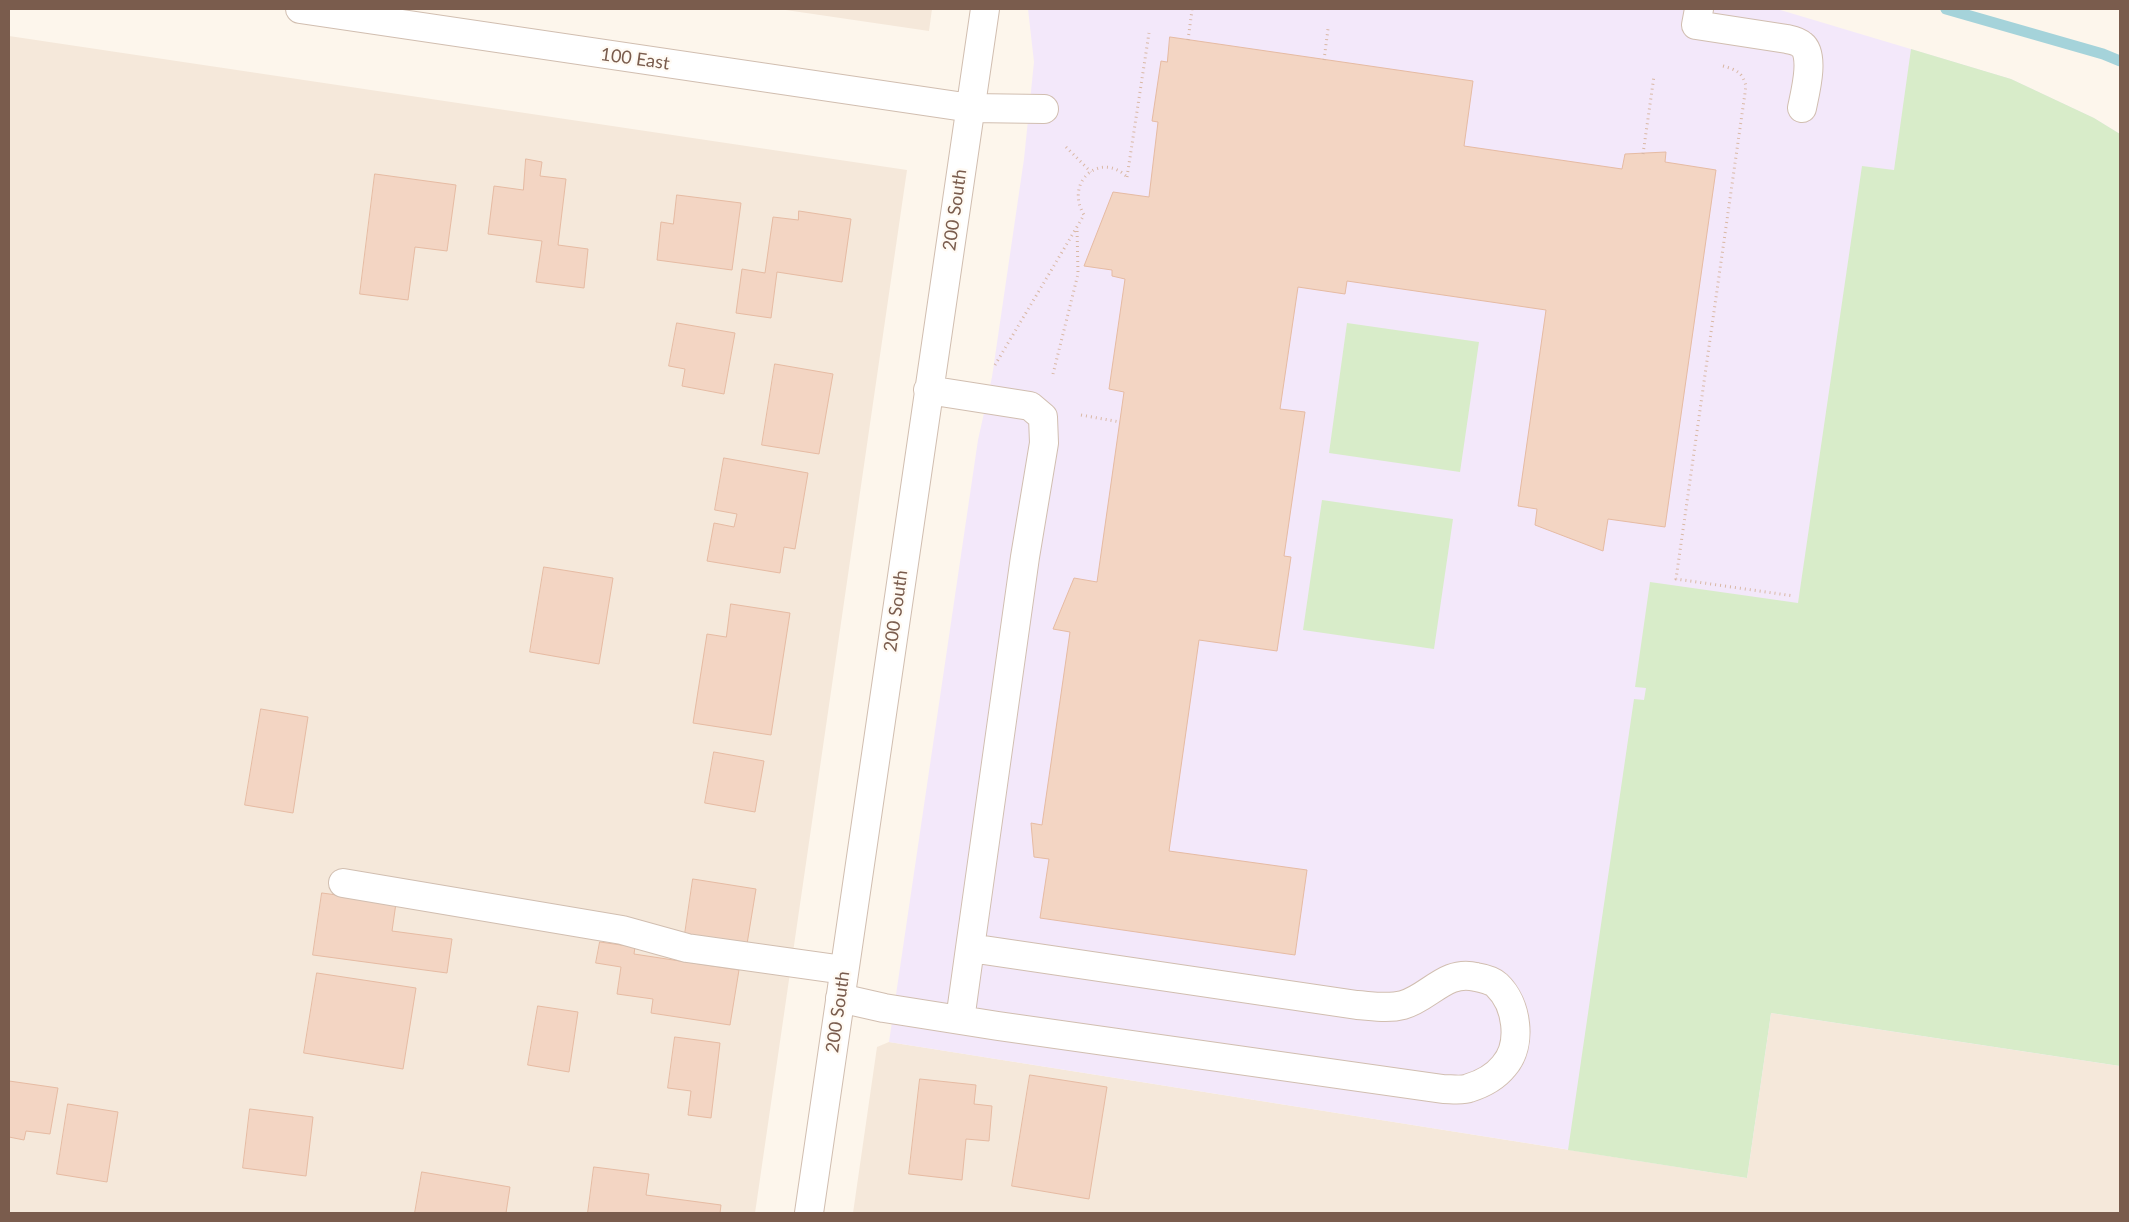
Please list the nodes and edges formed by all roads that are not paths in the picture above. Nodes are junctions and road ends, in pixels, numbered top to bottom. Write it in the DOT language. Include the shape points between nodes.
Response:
graph roads {
  1 [pos="300,9"];
  2 [pos="985,9"];
  3 [pos="1698,17"];
  4 [pos="970,108"];
  5 [pos="1802,108"];
  6 [pos="1044,109"];
  7 [pos="928,390"];
  8 [pos="343,883"];
  9 [pos="970,948"];
  10 [pos="844,970"];
  11 [pos="840,998"];
  12 [pos="960,1020"];
  13 [pos="809,1213"];
  1 -- 4 [label="street, 100 East"];
  2 -- 4 [label="street, 200 South"];
  3 -- 5 [label="street" via="1801,44 1809,58"];
  4 -- 6 [label="street, 100 East"];
  4 -- 7 [label="street, 200 South"];
  7 -- 9 [label="street" via="1030,406 1043,417 1044,443"];
  7 -- 10 [label="street, 200 South"];
  8 -- 10 [label="street" via="622,930 686,948"];
  9 -- 12 [label="street"];
  9 -- 12 [label="street" via="1385,1007 1404,1005 1457,976 1473,976 1496,984 1508,1002 1516,1021 1515,1046 1505,1065 1490,1078 1467,1089 1443,1089"];
  10 -- 11 [label="street, 200 South"];
  11 -- 12 [label="street"];
  11 -- 13 [label="street, 200 South"];
}
